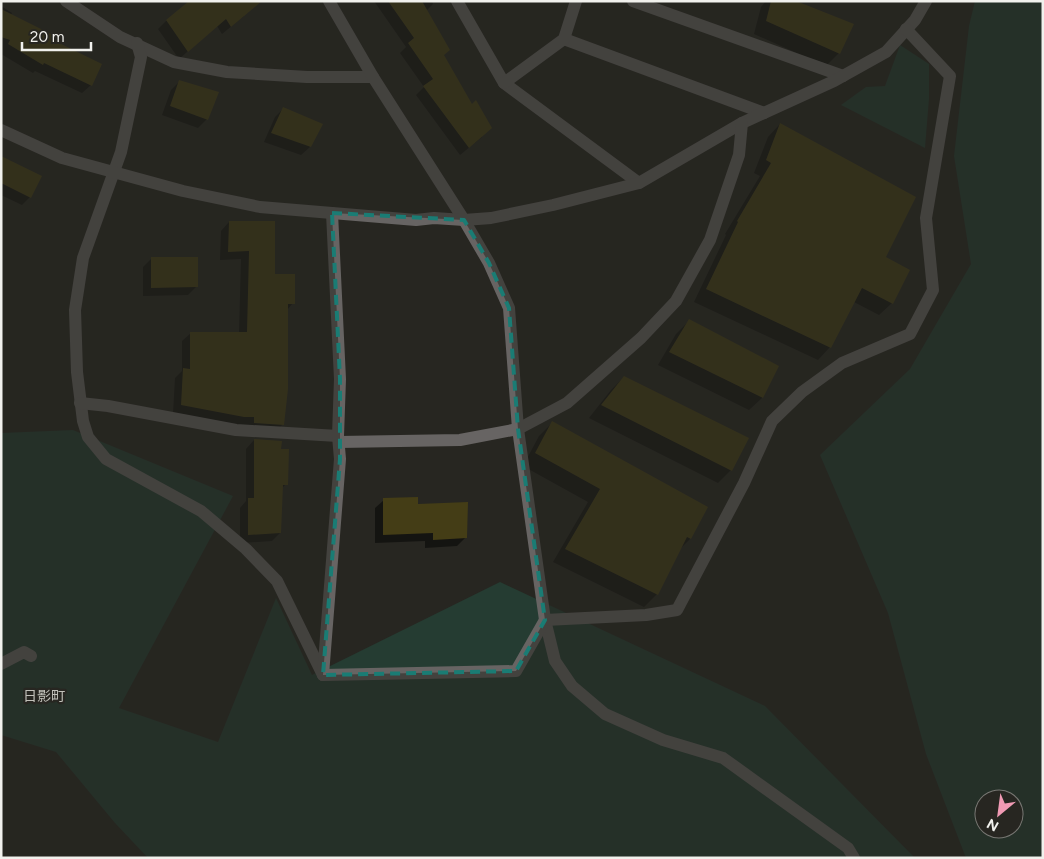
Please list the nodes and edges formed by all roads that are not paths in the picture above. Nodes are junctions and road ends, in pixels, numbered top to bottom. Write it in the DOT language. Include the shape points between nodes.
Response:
graph roads {
  1 [pos="66,1"];
  2 [pos="329,1"];
  3 [pos="457,1"];
  4 [pos="576,1"];
  5 [pos="633,1"];
  6 [pos="926,1"];
  7 [pos="906,29"];
  8 [pos="564,40"];
  9 [pos="137,44"];
  10 [pos="843,76"];
  11 [pos="373,77"];
  12 [pos="504,83"];
  13 [pos="764,113"];
  14 [pos="742,123"];
  15 [pos="1,130"];
  16 [pos="115,173"];
  17 [pos="639,183"];
  18 [pos="332,213"];
  19 [pos="464,220"];
  20 [pos="80,403"];
  21 [pos="518,429"];
  22 [pos="339,439"];
  23 [pos="545,620"];
  24 [pos="31,656"];
  25 [pos="1,664"];
  26 [pos="323,676"];
  27 [pos="854,858"];
  1 -- 9 [label="street"];
  2 -- 11 [label="street"];
  3 -- 12 [label="street"];
  4 -- 8 [label="street"];
  5 -- 10 [label="street"];
  6 -- 7 [label="street"];
  7 -- 10 [label="street" via="886,52"];
  7 -- 23 [label="street" via="950,76 926,218 932,290 910,334 842,363 802,392 772,421 744,483 677,610 646,615"];
  8 -- 12 [label="street"];
  8 -- 13 [label="street"];
  9 -- 11 [label="street" via="174,62 227,72"];
  9 -- 16 [label="street" via="141,57"];
  10 -- 13 [label="street"];
  11 -- 19 [label="street"];
  12 -- 17 [label="street"];
  13 -- 14 [label="street"];
  14 -- 17 [label="street"];
  14 -- 21 [label="street" via="739,155 710,240 676,301 641,338 567,403"];
  15 -- 16 [label="street" via="62,158"];
  16 -- 18 [label="street" via="260,207"];
  16 -- 20 [label="street" via="83,258 76,310"];
  17 -- 19 [label="street" via="553,205 491,218"];
  18 -- 19 [label="street" via="416,220"];
  18 -- 22 [label="street" via="340,379"];
  19 -- 21 [label="street" via="489,263 509,308"];
  20 -- 22 [label="street" via="236,430"];
  20 -- 26 [label="street" via="88,437 106,459 201,512 246,549 277,581"];
  21 -- 22 [label="street" via="460,440"];
  21 -- 23 [label="street"];
  22 -- 26 [label="street"];
  23 -- 26 [label="street" via="516,671"];
  23 -- 27 [label="street" via="556,661 572,686 605,714 663,740 723,758 848,848"];
  24 -- 25 [label="street" via="24,652"];
}
